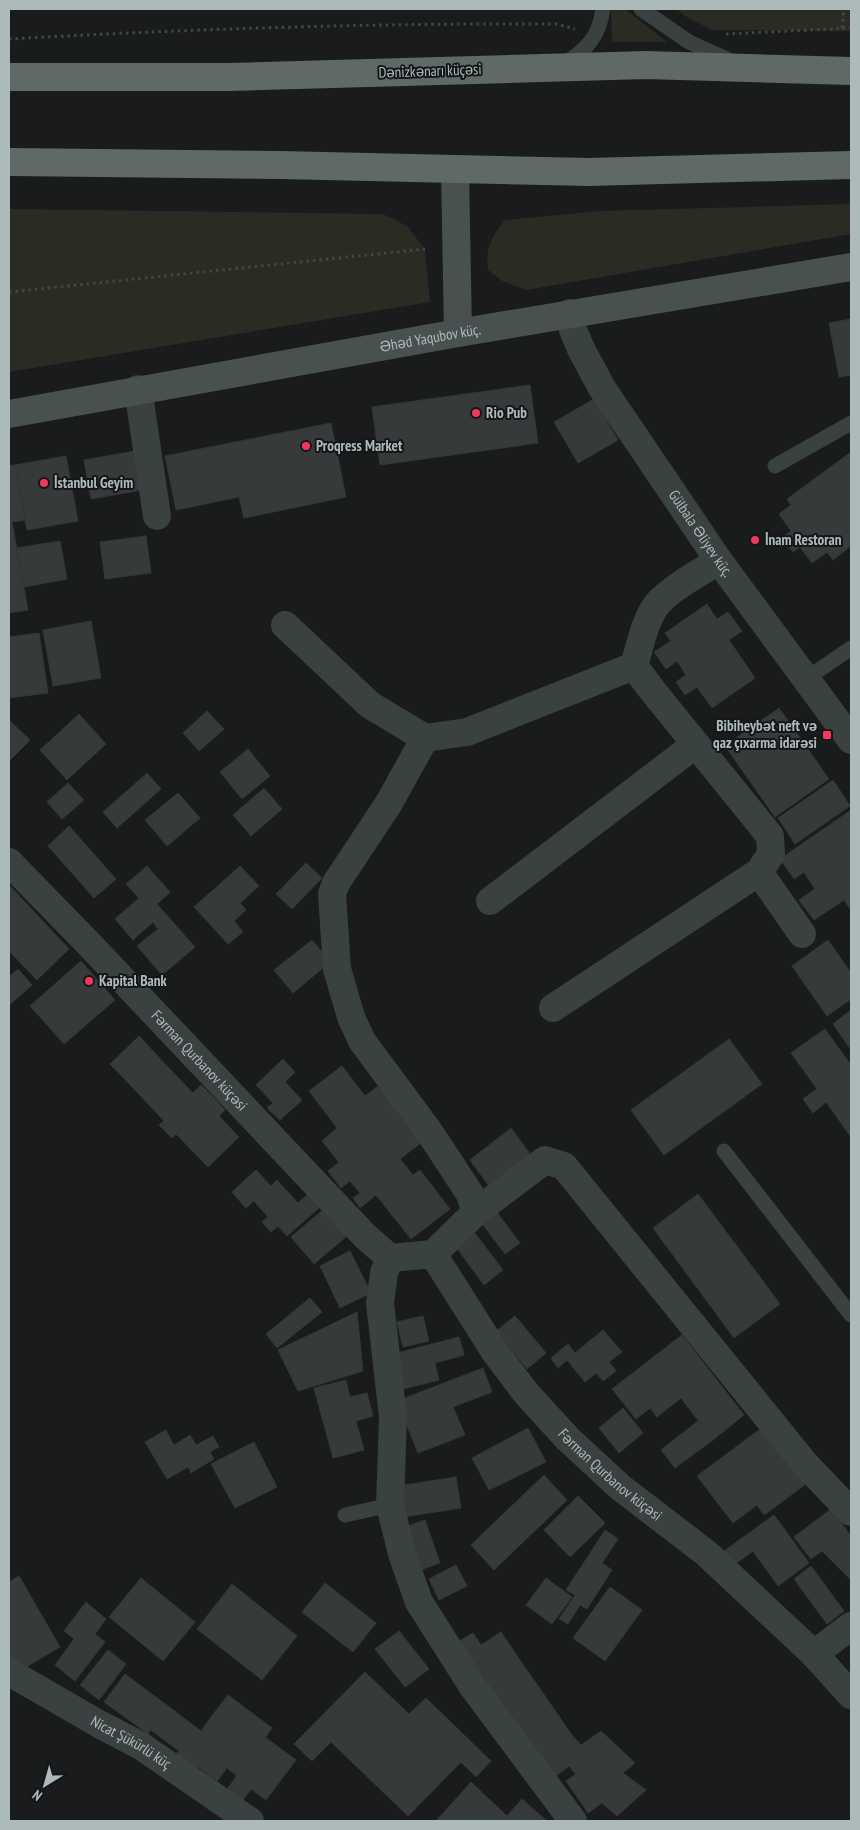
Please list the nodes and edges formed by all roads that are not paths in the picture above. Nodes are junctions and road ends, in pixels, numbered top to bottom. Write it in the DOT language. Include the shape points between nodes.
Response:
graph roads {
  1 [pos="603,9"];
  2 [pos="641,9"];
  3 [pos="559,68"];
  4 [pos="749,68"];
  5 [pos="851,71"];
  6 [pos="9,77"];
  7 [pos="9,162"];
  8 [pos="851,165"];
  9 [pos="455,170"];
  10 [pos="851,267"];
  11 [pos="570,313"];
  12 [pos="458,333"];
  13 [pos="138,389"];
  14 [pos="9,414"];
  15 [pos="851,423"];
  16 [pos="775,466"];
  17 [pos="157,516"];
  18 [pos="719,561"];
  19 [pos="285,625"];
  20 [pos="851,648"];
  21 [pos="634,666"];
  22 [pos="806,679"];
  23 [pos="425,738"];
  24 [pos="851,740"];
  25 [pos="696,744"];
  26 [pos="9,862"];
  27 [pos="759,872"];
  28 [pos="490,901"];
  29 [pos="802,934"];
  30 [pos="553,1008"];
  31 [pos="724,1151"];
  32 [pos="476,1212"];
  33 [pos="433,1254"];
  34 [pos="390,1258"];
  35 [pos="851,1314"];
  36 [pos="390,1505"];
  37 [pos="851,1512"];
  38 [pos="344,1515"];
  39 [pos="851,1626"];
  40 [pos="814,1654"];
  41 [pos="9,1672"];
  42 [pos="851,1695"];
  43 [pos="250,1821"];
  44 [pos="573,1821"];
  1 -- 3 [label="lane" via="597,33 582,52"];
  2 -- 4 [label="lane" via="689,42"];
  3 -- 4 [label="highway, Dənizkənarı küçəsi"];
  3 -- 6 [label="highway, Dənizkənarı küçəsi" via="230,77"];
  4 -- 5 [label="highway, Dənizkənarı küçəsi"];
  7 -- 9 [label="highway"];
  8 -- 9 [label="highway" via="589,172"];
  9 -- 12 [label="main road"];
  10 -- 11 [label="main road, Əhəd Yaqubov küç."];
  11 -- 12 [label="main road, Əhəd Yaqubov küç."];
  11 -- 18 [label="street, Gülbala Əliyev küç." via="578,342 602,388"];
  12 -- 13 [label="main road, Əhəd Yaqubov küç."];
  13 -- 14 [label="main road, Əhəd Yaqubov küç."];
  13 -- 17 [label="street"];
  15 -- 16 [label="lane"];
  18 -- 21 [label="street" via="656,605 645,627"];
  18 -- 22 [label="street, Gülbala Əliyev küç."];
  19 -- 23 [label="street" via="370,705"];
  20 -- 22 [label="lane"];
  21 -- 23 [label="street" via="467,732"];
  21 -- 25 [label="street"];
  22 -- 24 [label="street, Gülbala Əliyev küç."];
  23 -- 32 [label="street" via="336,883 332,894 337,969 351,1018 362,1041 428,1130 470,1194"];
  25 -- 27 [label="street" via="770,836 771,854"];
  25 -- 28 [label="street"];
  26 -- 34 [label="street, Fərman Qurbanov küçəsi" via="365,1236"];
  27 -- 29 [label="street"];
  27 -- 30 [label="street"];
  31 -- 35 [label="lane"];
  32 -- 33 [label="street"];
  32 -- 37 [label="street" via="545,1160 564,1166 806,1465"];
  33 -- 34 [label="street"];
  33 -- 40 [label="street, Fərman Qurbanov küçəsi" via="495,1352 526,1393 568,1439 620,1487 706,1553"];
  34 -- 36 [label="street" via="384,1273 380,1303 393,1417"];
  36 -- 38 [label="lane"];
  36 -- 44 [label="street" via="402,1554 420,1602 473,1687"];
  39 -- 40 [label="street"];
  40 -- 42 [label="street, Fərman Qurbanov küçəsi"];
  41 -- 43 [label="street, Nicat Şükürlü küç" via="141,1746"];
}
